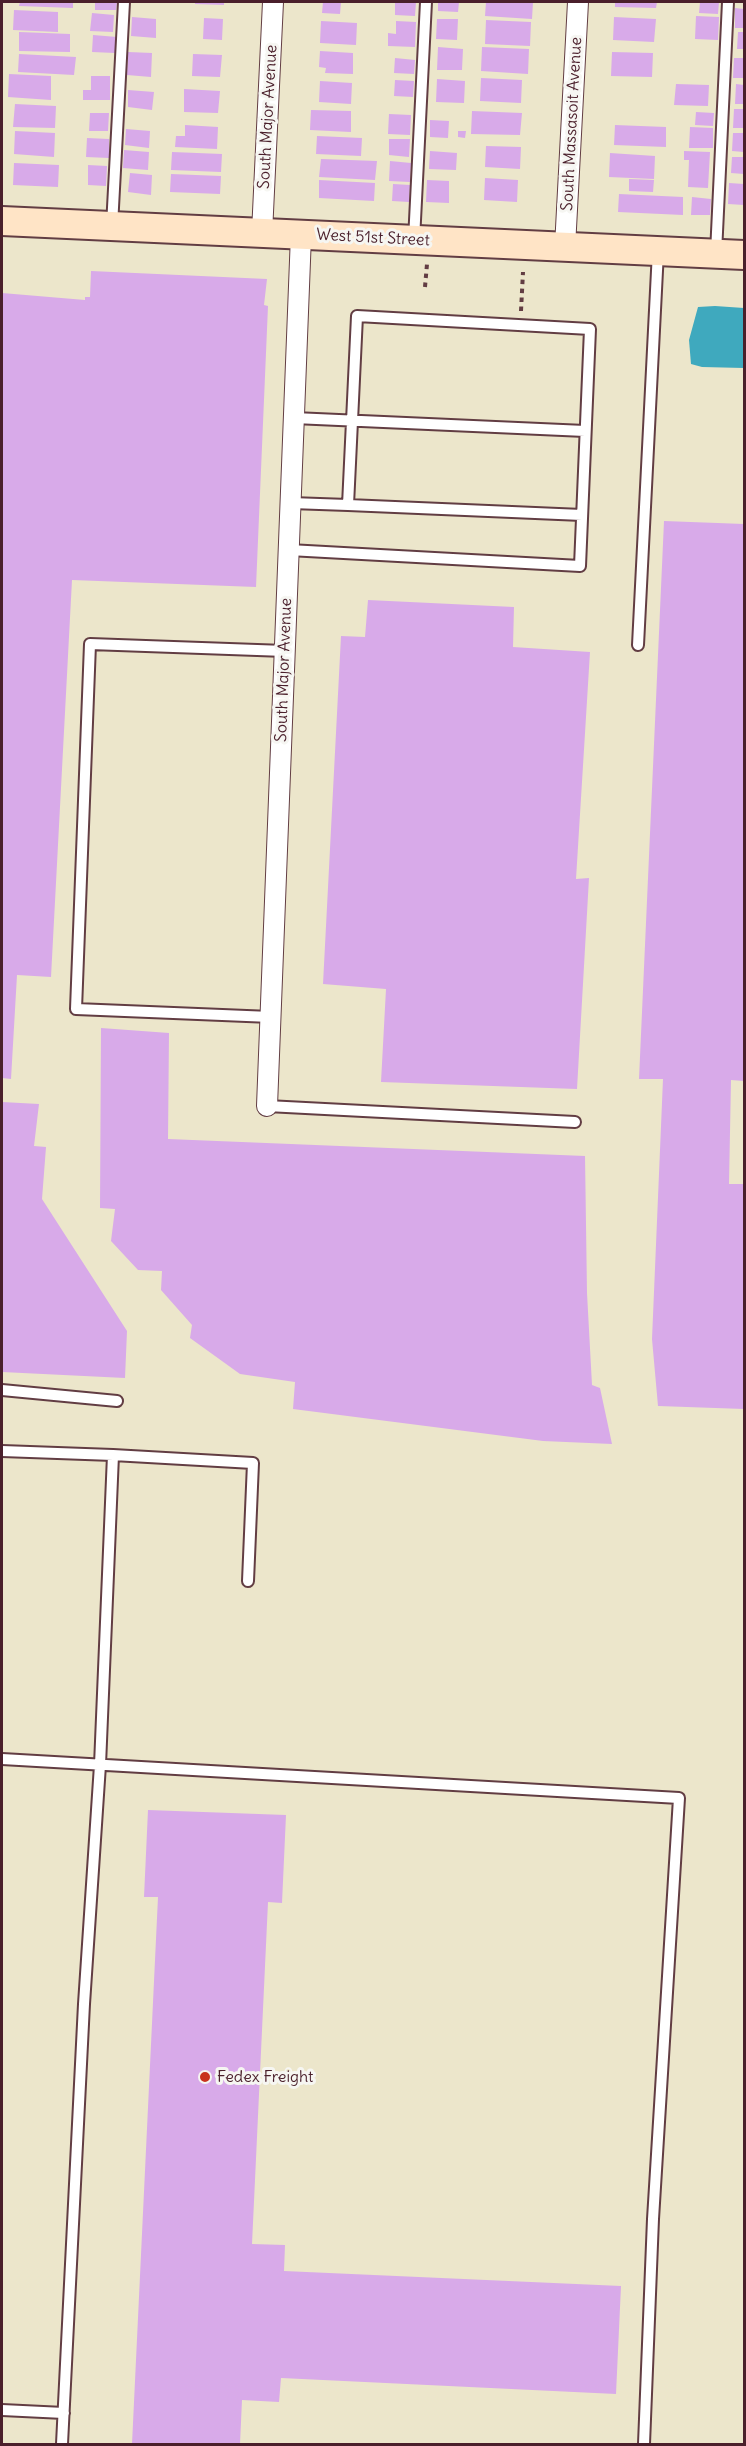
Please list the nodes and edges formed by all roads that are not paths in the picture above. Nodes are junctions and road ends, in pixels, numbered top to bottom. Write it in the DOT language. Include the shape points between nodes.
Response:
graph roads {
  1 [pos="123,2"];
  2 [pos="273,2"];
  3 [pos="426,2"];
  4 [pos="578,2"];
  5 [pos="728,2"];
  6 [pos="2,221"];
  7 [pos="112,226"];
  8 [pos="262,233"];
  9 [pos="302,235"];
  10 [pos="565,247"];
  11 [pos="420,251"];
  12 [pos="658,251"];
  13 [pos="716,254"];
  14 [pos="744,255"];
  15 [pos="294,418"];
  16 [pos="352,421"];
  17 [pos="585,431"];
  18 [pos="291,503"];
  19 [pos="348,506"];
  20 [pos="582,515"];
  21 [pos="289,550"];
  22 [pos="638,645"];
  23 [pos="285,651"];
  24 [pos="271,1017"];
  25 [pos="267,1106"];
  26 [pos="575,1122"];
  27 [pos="2,1390"];
  28 [pos="117,1401"];
  29 [pos="2,1451"];
  30 [pos="113,1455"];
  31 [pos="248,1581"];
  32 [pos="2,1759"];
  33 [pos="100,1765"];
  34 [pos="2,2410"];
  35 [pos="64,2413"];
  36 [pos="62,2445"];
  37 [pos="644,2445"];
  1 -- 7 [label="lane"];
  2 -- 8 [label="street, South Major Avenue"];
  3 -- 11 [label="lane"];
  4 -- 10 [label="street, South Massasoit Avenue"];
  5 -- 13 [label="lane"];
  6 -- 7 [label="street, West 51st Street"];
  7 -- 8 [label="street, West 51st Street"];
  8 -- 9 [label="street, West 51st Street"];
  9 -- 11 [label="street, West 51st Street"];
  9 -- 15 [label="street, South Major Avenue"];
  10 -- 11 [label="street, West 51st Street"];
  10 -- 12 [label="street, West 51st Street"];
  12 -- 13 [label="street, West 51st Street"];
  12 -- 22 [label="lane"];
  13 -- 14 [label="street, West 51st Street"];
  15 -- 16 [label="lane"];
  15 -- 18 [label="street, South Major Avenue"];
  16 -- 17 [label="lane"];
  16 -- 17 [label="lane" via="357,316 590,329"];
  16 -- 19 [label="lane"];
  17 -- 20 [label="lane"];
  18 -- 19 [label="lane"];
  18 -- 21 [label="street, South Major Avenue"];
  19 -- 20 [label="lane"];
  20 -- 21 [label="lane" via="579,566"];
  21 -- 23 [label="street, South Major Avenue"];
  23 -- 24 [label="street, South Major Avenue"];
  23 -- 24 [label="lane" via="90,644 76,1009"];
  24 -- 25 [label="street, South Major Avenue"];
  25 -- 26 [label="lane"];
  27 -- 28 [label="lane"];
  29 -- 30 [label="lane"];
  30 -- 31 [label="lane" via="253,1463"];
  30 -- 33 [label="lane"];
  32 -- 33 [label="lane"];
  33 -- 35 [label="lane"];
  33 -- 37 [label="lane" via="679,1798 653,2219"];
  34 -- 35 [label="lane"];
  35 -- 36 [label="lane"];
}
